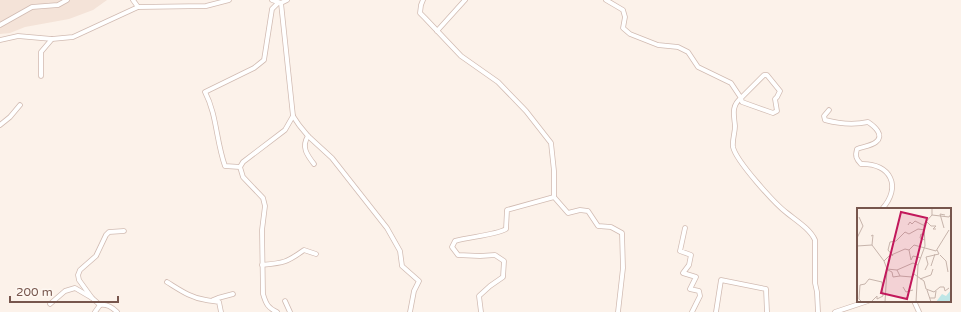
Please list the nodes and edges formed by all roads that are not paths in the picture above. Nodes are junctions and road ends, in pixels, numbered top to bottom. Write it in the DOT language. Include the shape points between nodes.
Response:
graph roads {
  1 [pos="67,0"];
  2 [pos="133,0"];
  3 [pos="229,0"];
  4 [pos="272,0"];
  5 [pos="287,0"];
  6 [pos="424,0"];
  7 [pos="465,0"];
  8 [pos="606,0"];
  9 [pos="279,3"];
  10 [pos="138,8"];
  11 [pos="0,25"];
  12 [pos="437,31"];
  13 [pos="52,39"];
  14 [pos="0,40"];
  15 [pos="41,76"];
  16 [pos="741,98"];
  17 [pos="20,105"];
  18 [pos="829,110"];
  19 [pos="293,116"];
  20 [pos="0,125"];
  21 [pos="308,136"];
  22 [pos="314,164"];
  23 [pos="240,167"];
  24 [pos="554,197"];
  25 [pos="883,208"];
  26 [pos="685,228"];
  27 [pos="124,231"];
  28 [pos="316,254"];
  29 [pos="262,265"];
  30 [pos="167,282"];
  31 [pos="233,294"];
  32 [pos="92,298"];
  33 [pos="213,300"];
  34 [pos="284,301"];
  35 [pos="862,302"];
  36 [pos="914,302"];
  37 [pos="50,304"];
  38 [pos="100,305"];
  39 [pos="112,310"];
  40 [pos="95,312"];
  41 [pos="117,312"];
  42 [pos="221,312"];
  43 [pos="277,312"];
  44 [pos="290,312"];
  45 [pos="410,312"];
  46 [pos="481,312"];
  47 [pos="618,312"];
  48 [pos="692,312"];
  49 [pos="716,312"];
  50 [pos="767,312"];
  51 [pos="818,312"];
  52 [pos="835,312"];
  53 [pos="919,312"];
  1 -- 11 [label="street" via="58,5 32,7"];
  2 -- 10 [label="street"];
  3 -- 10 [label="street" via="206,6"];
  4 -- 9 [label="street"];
  5 -- 9 [label="street"];
  6 -- 12 [label="street" via="420,13"];
  7 -- 12 [label="street"];
  8 -- 16 [label="street" via="623,10 623,28 630,34 658,45 678,47 688,52 698,67 731,83"];
  9 -- 19 [label="street"];
  9 -- 23 [label="street" via="272,9 264,60 254,68 205,92 213,111 225,166"];
  10 -- 13 [label="street" via="74,36"];
  12 -- 24 [label="street" via="461,56 498,82 526,111 551,143"];
  13 -- 14 [label="street" via="23,36"];
  13 -- 15 [label="street" via="41,52"];
  16 -- 16 [label="street" via="764,75 767,75 780,91 774,99 777,111 773,113 742,102"];
  16 -- 51 [label="street" via="736,102 733,111 733,147 768,196 813,235"];
  17 -- 20 [label="street"];
  18 -- 25 [label="street" via="824,116 825,120 849,124 868,122 879,132 879,138 875,143 857,149 855,154 856,160 861,164 879,166 889,173 892,184 890,197"];
  19 -- 21 [label="street"];
  19 -- 23 [label="street" via="285,130"];
  21 -- 22 [label="street" via="305,151"];
  21 -- 45 [label="street" via="332,158 387,228 400,251 402,266 419,281 414,291"];
  23 -- 29 [label="street" via="243,177 263,198 265,206"];
  24 -- 46 [label="street" via="507,210 506,228 501,232 455,241 452,247 458,255 496,255 504,261 503,277 478,296"];
  24 -- 47 [label="street" via="568,213 588,211 598,226 611,227 622,233 623,268"];
  26 -- 48 [label="street" via="680,251 691,255 689,265 683,273 696,278 690,289 699,291 700,296"];
  27 -- 32 [label="street" via="109,232 96,256 80,270 80,280"];
  28 -- 29 [label="street" via="304,250 281,264"];
  29 -- 43 [label="street" via="263,294 270,309"];
  30 -- 33 [label="street" via="188,295 206,301"];
  31 -- 33 [label="street"];
  32 -- 37 [label="street" via="75,288 65,291"];
  32 -- 38 [label="street"];
  33 -- 42 [label="street" via="218,302"];
  34 -- 44 [label="street"];
  35 -- 52 [label="street"];
  36 -- 53 [label="street"];
  38 -- 39 [label="street" via="104,304"];
  38 -- 40 [label="street"];
  39 -- 41 [label="street"];
  49 -- 50 [label="street" via="720,280 766,289"];
}
